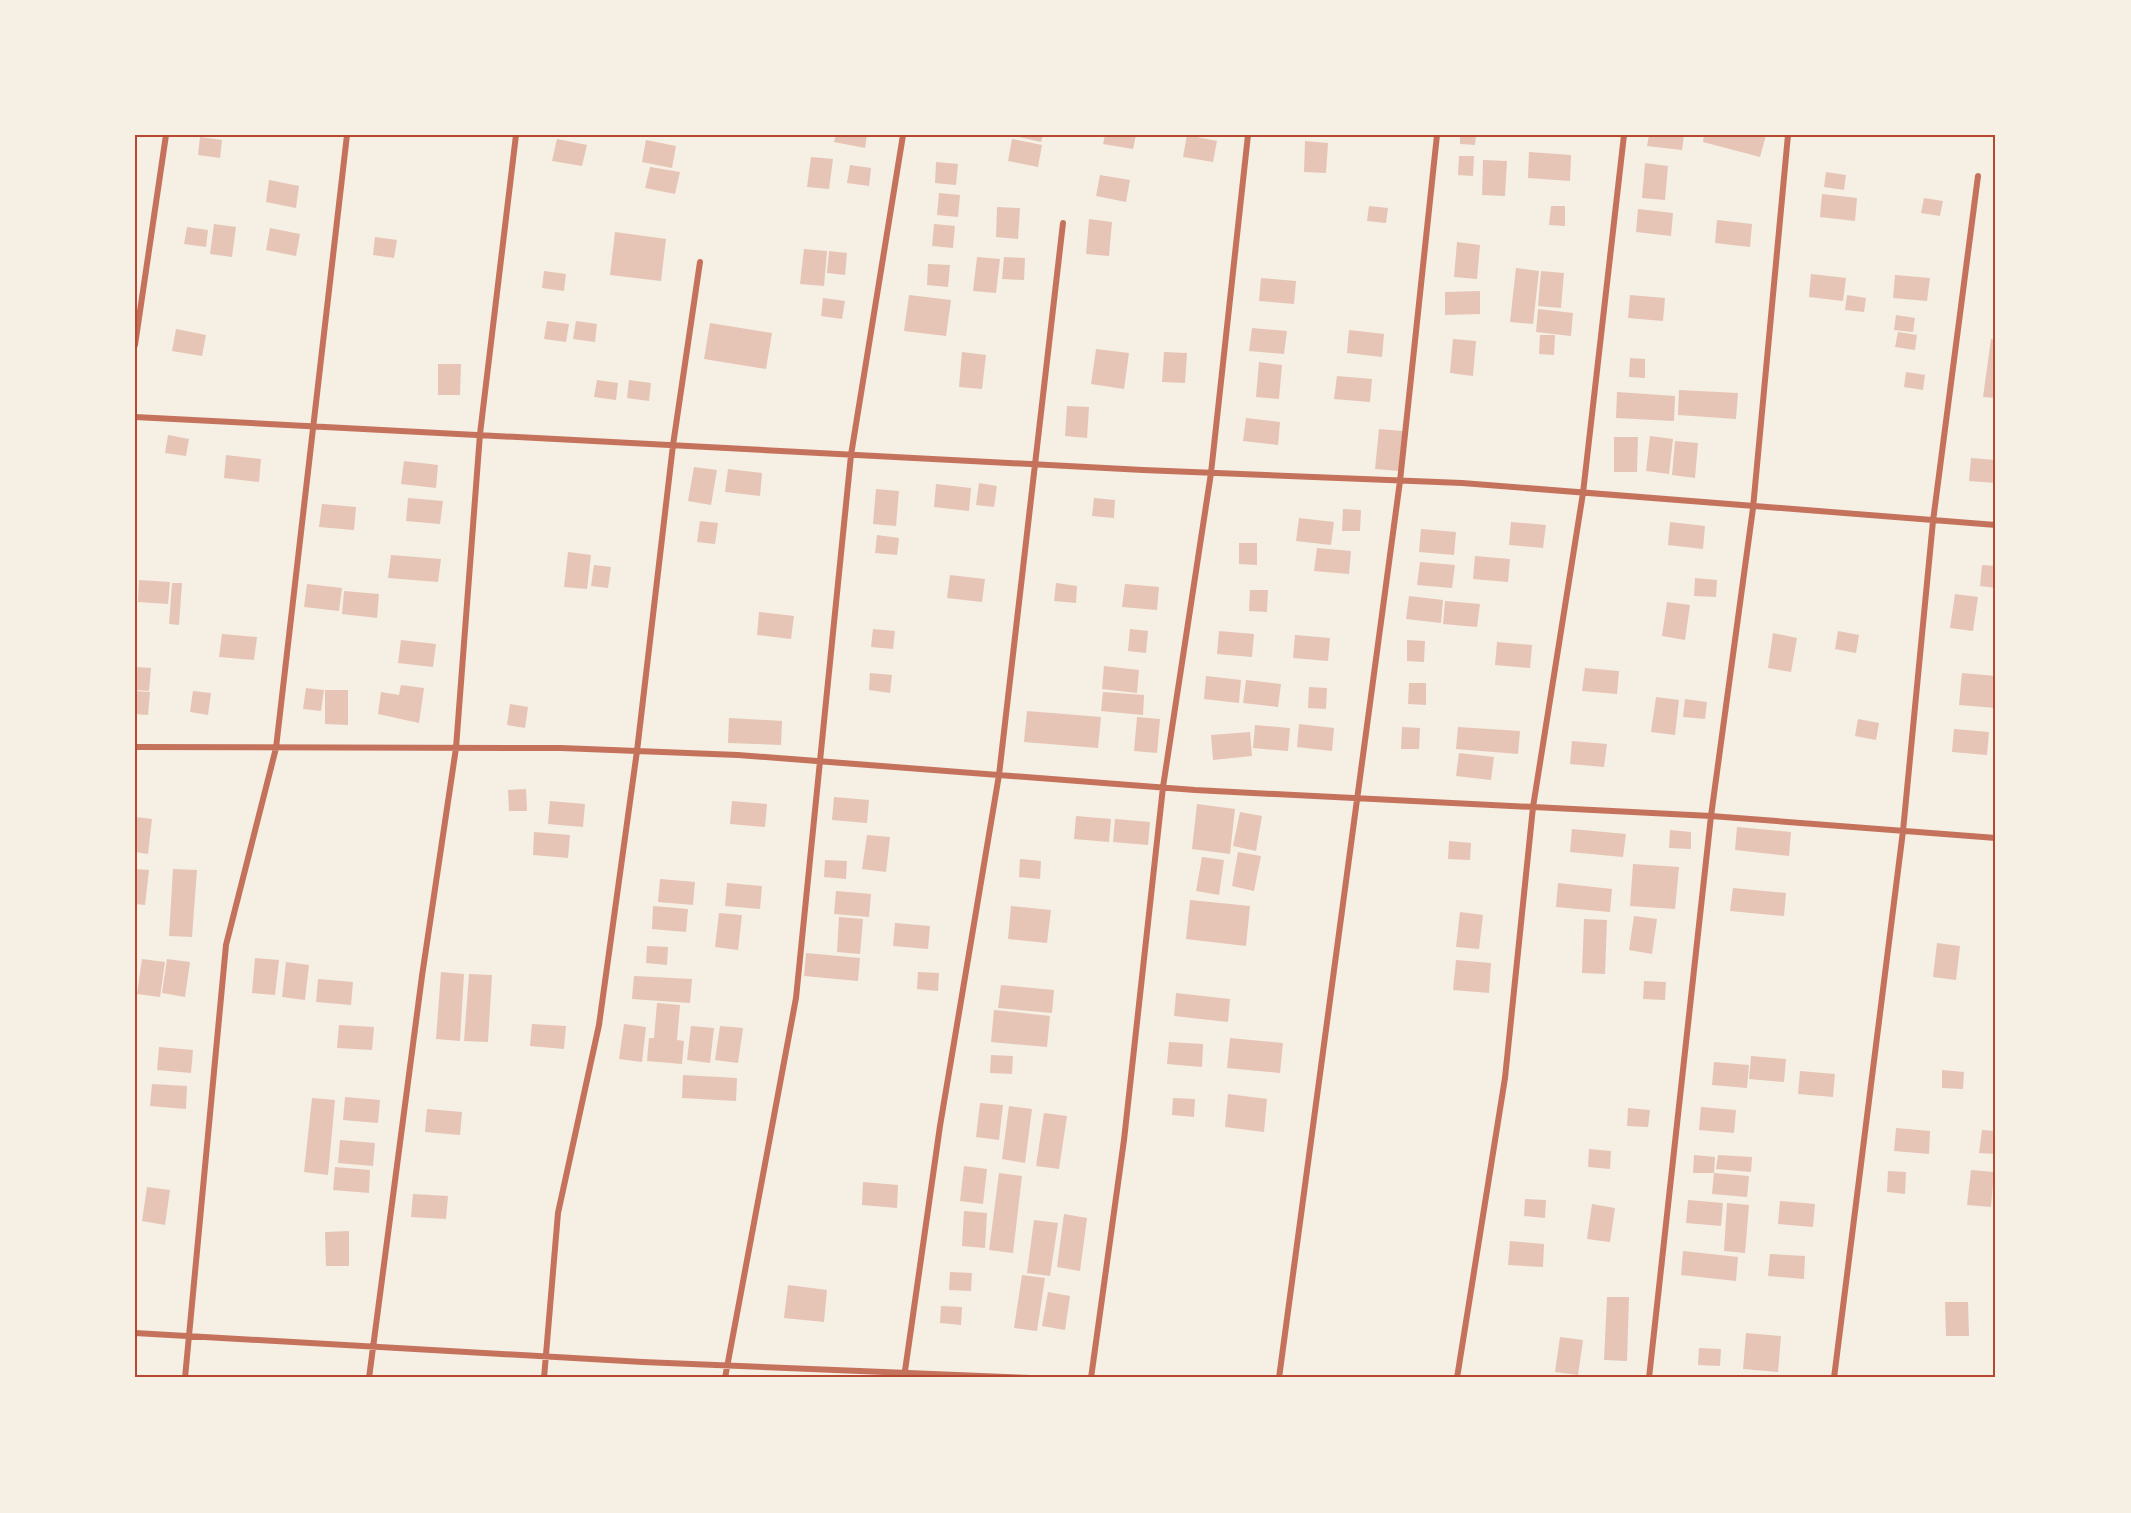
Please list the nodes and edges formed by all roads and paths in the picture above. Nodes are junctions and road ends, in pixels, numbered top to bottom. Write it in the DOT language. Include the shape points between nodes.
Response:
graph roads {
  1 [pos="166,135"];
  2 [pos="347,135"];
  3 [pos="516,135"];
  4 [pos="903,135"];
  5 [pos="1248,135"];
  6 [pos="1437,135"];
  7 [pos="1624,135"];
  8 [pos="1788,135"];
  9 [pos="1978,176"];
  10 [pos="1063,223"];
  11 [pos="700,262"];
  12 [pos="135,345"];
  13 [pos="135,417"];
  14 [pos="314,425"];
  15 [pos="480,434"];
  16 [pos="673,446"];
  17 [pos="851,455"];
  18 [pos="1034,465"];
  19 [pos="1211,473"];
  20 [pos="1400,481"];
  21 [pos="1583,494"];
  22 [pos="1753,508"];
  23 [pos="1934,521"];
  24 [pos="1996,525"];
  25 [pos="135,747"];
  26 [pos="276,748"];
  27 [pos="456,748"];
  28 [pos="637,751"];
  29 [pos="820,761"];
  30 [pos="999,774"];
  31 [pos="1163,787"];
  32 [pos="1356,798"];
  33 [pos="1533,807"];
  34 [pos="1711,816"];
  35 [pos="1903,831"];
  36 [pos="1996,838"];
  37 [pos="135,1333"];
  38 [pos="190,1336"];
  39 [pos="375,1347"];
  40 [pos="546,1357"];
  41 [pos="726,1366"];
  42 [pos="904,1376"];
  43 [pos="185,1378"];
  44 [pos="369,1378"];
  45 [pos="544,1378"];
  46 [pos="724,1378"];
  47 [pos="1031,1378"];
  48 [pos="1091,1378"];
  49 [pos="1279,1378"];
  50 [pos="1457,1378"];
  51 [pos="1649,1378"];
  52 [pos="1834,1378"];
  1 -- 12 [label="street"];
  2 -- 14 [label="street"];
  3 -- 15 [label="street"];
  4 -- 17 [label="street"];
  5 -- 19 [label="street"];
  6 -- 20 [label="street"];
  7 -- 21 [label="street"];
  8 -- 22 [label="street"];
  9 -- 23 [label="street"];
  10 -- 18 [label="street"];
  11 -- 16 [label="street"];
  13 -- 14 [label="street"];
  14 -- 15 [label="street"];
  14 -- 26 [label="street"];
  15 -- 16 [label="street"];
  15 -- 27 [label="street"];
  16 -- 17 [label="street"];
  16 -- 28 [label="street"];
  17 -- 18 [label="street"];
  17 -- 29 [label="street"];
  18 -- 19 [label="street"];
  18 -- 30 [label="street"];
  19 -- 20 [label="street"];
  19 -- 31 [label="street"];
  20 -- 21 [label="street"];
  20 -- 32 [label="street"];
  21 -- 22 [label="street"];
  21 -- 33 [label="street"];
  22 -- 23 [label="street"];
  22 -- 34 [label="street"];
  23 -- 24 [label="street"];
  23 -- 35 [label="street"];
  25 -- 26 [label="street"];
  26 -- 27 [label="street"];
  26 -- 38 [label="street" via="226,945"];
  27 -- 28 [label="street"];
  27 -- 39 [label="street" via="422,976"];
  28 -- 29 [label="street"];
  28 -- 40 [label="street" via="599,1025 558,1214"];
  29 -- 30 [label="street"];
  29 -- 41 [label="street" via="796,998"];
  30 -- 31 [label="street"];
  30 -- 42 [label="street" via="940,1126"];
  31 -- 32 [label="street"];
  31 -- 48 [label="street" via="1124,1140"];
  32 -- 33 [label="street"];
  32 -- 49 [label="street"];
  33 -- 34 [label="street"];
  33 -- 50 [label="street" via="1505,1078"];
  34 -- 35 [label="street"];
  34 -- 51 [label="street"];
  35 -- 36 [label="street"];
  35 -- 52 [label="street"];
  37 -- 38 [label="street"];
  38 -- 39 [label="street"];
  38 -- 43 [label="street"];
  39 -- 40 [label="street"];
  39 -- 44 [label="street"];
  40 -- 41 [label="street"];
  40 -- 45 [label="street"];
  41 -- 42 [label="street"];
  41 -- 46 [label="street"];
  42 -- 47 [label="street"];
}
